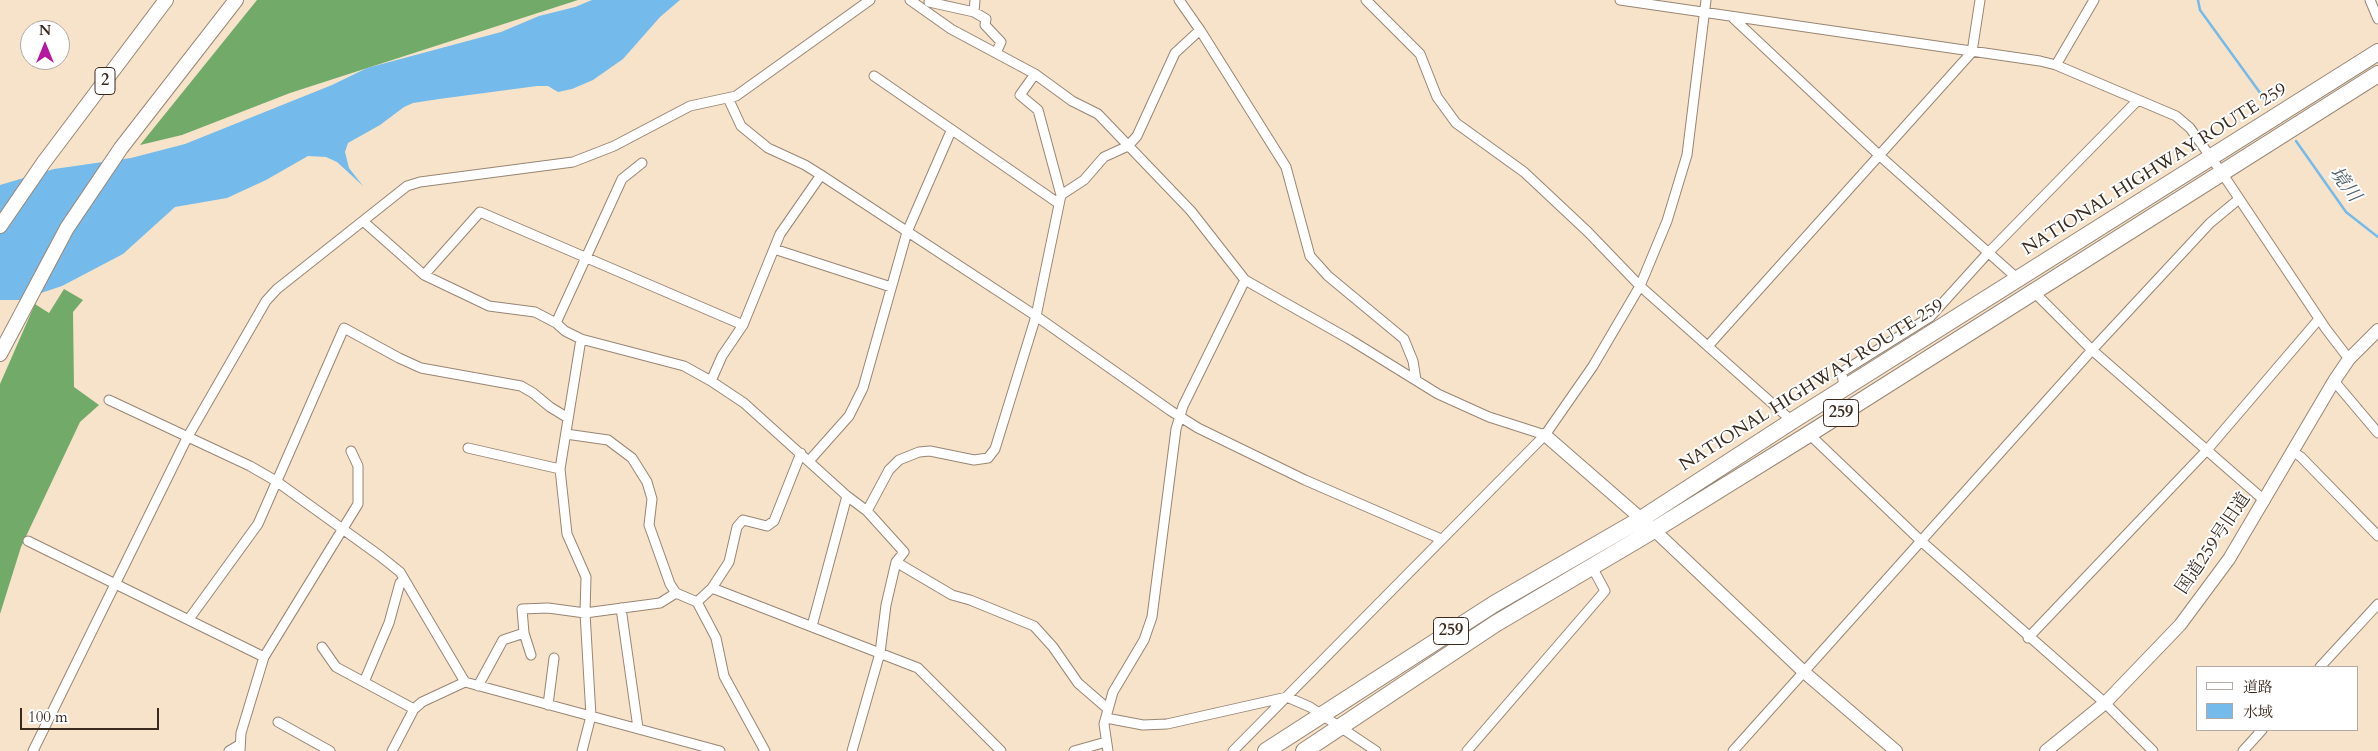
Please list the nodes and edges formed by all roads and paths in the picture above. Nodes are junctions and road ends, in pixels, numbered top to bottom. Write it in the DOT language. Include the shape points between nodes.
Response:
graph roads {
  1 [pos="166,0"];
  2 [pos="236,0"];
  3 [pos="870,0"];
  4 [pos="910,0"];
  5 [pos="975,0"];
  6 [pos="1179,0"];
  7 [pos="1366,0"];
  8 [pos="1706,0"];
  9 [pos="1980,0"];
  10 [pos="2094,0"];
  11 [pos="2370,0"];
  12 [pos="930,1"];
  13 [pos="1626,1"];
  14 [pos="924,11"];
  15 [pos="974,12"];
  16 [pos="1704,13"];
  17 [pos="1733,17"];
  18 [pos="2378,19"];
  19 [pos="1200,30"];
  20 [pos="1972,52"];
  21 [pos="2378,52"];
  22 [pos="996,53"];
  23 [pos="2056,65"];
  24 [pos="1035,74"];
  25 [pos="2378,74"];
  26 [pos="874,76"];
  27 [pos="728,98"];
  28 [pos="2138,100"];
  29 [pos="951,131"];
  30 [pos="1128,146"];
  31 [pos="1880,156"];
  32 [pos="2211,158"];
  33 [pos="642,163"];
  34 [pos="2222,173"];
  35 [pos="821,175"];
  36 [pos="1059,199"];
  37 [pos="2239,199"];
  38 [pos="363,221"];
  39 [pos="0,226"];
  40 [pos="907,232"];
  41 [pos="774,249"];
  42 [pos="1988,254"];
  43 [pos="586,258"];
  44 [pos="424,275"];
  45 [pos="2018,279"];
  46 [pos="1245,280"];
  47 [pos="1640,286"];
  48 [pos="892,287"];
  49 [pos="2033,291"];
  50 [pos="1036,316"];
  51 [pos="2319,319"];
  52 [pos="556,323"];
  53 [pos="743,325"];
  54 [pos="2378,330"];
  55 [pos="581,339"];
  56 [pos="1708,346"];
  57 [pos="2092,350"];
  58 [pos="0,354"];
  59 [pos="2349,359"];
  60 [pos="1416,380"];
  61 [pos="711,382"];
  62 [pos="2334,382"];
  63 [pos="1844,389"];
  64 [pos="109,400"];
  65 [pos="1180,417"];
  66 [pos="568,418"];
  67 [pos="1792,421"];
  68 [pos="566,434"];
  69 [pos="1809,434"];
  70 [pos="2378,434"];
  71 [pos="1544,435"];
  72 [pos="187,438"];
  73 [pos="468,448"];
  74 [pos="2207,450"];
  75 [pos="351,451"];
  76 [pos="2292,451"];
  77 [pos="801,453"];
  78 [pos="809,461"];
  79 [pos="560,469"];
  80 [pos="276,481"];
  81 [pos="847,496"];
  82 [pos="2265,501"];
  83 [pos="867,511"];
  84 [pos="1641,519"];
  85 [pos="343,529"];
  86 [pos="1654,530"];
  87 [pos="2378,536"];
  88 [pos="1440,539"];
  89 [pos="28,541"];
  90 [pos="1921,541"];
  91 [pos="896,562"];
  92 [pos="1592,567"];
  93 [pos="404,580"];
  94 [pos="116,583"];
  95 [pos="712,588"];
  96 [pos="676,593"];
  97 [pos="697,602"];
  98 [pos="2378,604"];
  99 [pos="621,608"];
  100 [pos="585,613"];
  101 [pos="188,619"];
  102 [pos="812,626"];
  103 [pos="524,633"];
  104 [pos="2028,638"];
  105 [pos="322,647"];
  106 [pos="880,653"];
  107 [pos="531,655"];
  108 [pos="264,657"];
  109 [pos="554,658"];
  110 [pos="2321,666"];
  111 [pos="1804,672"];
  112 [pos="364,682"];
  113 [pos="464,682"];
  114 [pos="478,686"];
  115 [pos="1286,697"];
  116 [pos="2105,703"];
  117 [pos="548,705"];
  118 [pos="414,709"];
  119 [pos="1107,714"];
  120 [pos="1321,714"];
  121 [pos="591,716"];
  122 [pos="278,722"];
  123 [pos="1340,726"];
  124 [pos="638,728"];
  125 [pos="2261,731"];
  126 [pos="1107,746"];
  127 [pos="239,748"];
  128 [pos="1372,750"];
  129 [pos="33,751"];
  130 [pos="229,751"];
  131 [pos="330,751"];
  132 [pos="392,751"];
  133 [pos="582,751"];
  134 [pos="720,751"];
  135 [pos="766,751"];
  136 [pos="852,751"];
  137 [pos="1001,751"];
  138 [pos="1074,751"];
  139 [pos="1232,751"];
  140 [pos="1266,751"];
  141 [pos="1304,751"];
  142 [pos="1467,751"];
  143 [pos="1733,751"];
  144 [pos="1896,751"];
  145 [pos="2046,751"];
  146 [pos="2153,751"];
  147 [pos="2243,751"];
  1 -- 39 [label="main road, 2"];
  2 -- 58 [label="main road" via="121,148 68,228"];
  3 -- 27 [label="street" via="736,96"];
  4 -- 14 [label="street"];
  5 -- 15 [label="street"];
  6 -- 19 [label="street"];
  7 -- 47 [label="street" via="1420,54 1437,97 1456,123 1524,172"];
  8 -- 16 [label="street"];
  9 -- 20 [label="street"];
  10 -- 23 [label="street"];
  11 -- 18 [label="street"];
  12 -- 14 [label="street"];
  12 -- 15 [label="street"];
  13 -- 16 [label="street"];
  14 -- 22 [label="street"];
  15 -- 22 [label="street" via="986,19 985,25 1001,42"];
  16 -- 17 [label="street"];
  16 -- 47 [label="street" via="1687,155 1667,221"];
  17 -- 20 [label="street"];
  17 -- 31 [label="street"];
  19 -- 30 [label="street" via="1175,53 1136,136"];
  19 -- 60 [label="street" via="1286,168 1310,256 1328,276 1404,339"];
  20 -- 23 [label="street"];
  20 -- 31 [label="street"];
  21 -- 32 [label="highway, NATIONAL HIGHWAY ROUTE 259 / 259"];
  22 -- 24 [label="street"];
  23 -- 28 [label="street"];
  24 -- 30 [label="street" via="1072,101 1098,114"];
  24 -- 36 [label="street" via="1020,95 1038,110"];
  25 -- 34 [label="highway, 259"];
  26 -- 29 [label="street"];
  27 -- 35 [label="street" via="741,126 753,136 768,148"];
  27 -- 38 [label="street" via="690,106 614,146 573,162 407,186"];
  28 -- 32 [label="street" via="2176,116 2190,128"];
  28 -- 42 [label="street"];
  29 -- 36 [label="street"];
  29 -- 40 [label="street"];
  30 -- 36 [label="street" via="1104,157 1084,180"];
  30 -- 46 [label="street" via="1191,211"];
  31 -- 42 [label="street"];
  31 -- 56 [label="street"];
  32 -- 34 [label="street"];
  32 -- 45 [label="highway, NATIONAL HIGHWAY ROUTE 259 / 259"];
  33 -- 43 [label="street" via="622,179"];
  34 -- 37 [label="street"];
  34 -- 49 [label="highway, 259"];
  35 -- 40 [label="street"];
  35 -- 41 [label="street" via="780,234"];
  36 -- 50 [label="street"];
  37 -- 51 [label="street"];
  37 -- 57 [label="street" via="2210,223"];
  38 -- 44 [label="street"];
  38 -- 72 [label="street" via="276,289 266,301"];
  40 -- 48 [label="street"];
  40 -- 50 [label="street"];
  41 -- 48 [label="street"];
  41 -- 53 [label="street"];
  42 -- 45 [label="street"];
  42 -- 63 [label="street" via="1930,317 1842,372"];
  43 -- 44 [label="street" via="480,212"];
  43 -- 52 [label="street"];
  43 -- 53 [label="street"];
  44 -- 52 [label="street" via="490,306 526,310"];
  45 -- 63 [label="highway, NATIONAL HIGHWAY ROUTE 259 / 259"];
  46 -- 60 [label="street"];
  46 -- 65 [label="street"];
  47 -- 56 [label="street"];
  47 -- 71 [label="street" via="1594,366"];
  48 -- 78 [label="street" via="864,388 849,416"];
  49 -- 57 [label="street"];
  49 -- 69 [label="highway, 259"];
  50 -- 65 [label="street"];
  50 -- 83 [label="street" via="995,449 988,458 974,460 930,451 899,460 889,470"];
  51 -- 59 [label="street"];
  51 -- 74 [label="street"];
  52 -- 55 [label="street"];
  53 -- 61 [label="street" via="722,356"];
  54 -- 59 [label="street, 国道259号旧道"];
  55 -- 61 [label="street" via="684,366"];
  55 -- 66 [label="street"];
  56 -- 67 [label="street"];
  57 -- 74 [label="street"];
  57 -- 90 [label="street"];
  59 -- 62 [label="street, 国道259号旧道"];
  60 -- 71 [label="street" via="1438,394 1490,417"];
  61 -- 77 [label="street" via="744,403"];
  62 -- 70 [label="street"];
  62 -- 76 [label="street, 国道259号旧道"];
  63 -- 67 [label="highway, NATIONAL HIGHWAY ROUTE 259 / 259"];
  64 -- 72 [label="street"];
  65 -- 88 [label="street" via="1304,480"];
  65 -- 119 [label="street" via="1172,452 1152,617 1144,640 1113,692"];
  66 -- 68 [label="street"];
  66 -- 80 [label="street" via="522,386 421,368 344,328"];
  67 -- 84 [label="highway, NATIONAL HIGHWAY ROUTE 259 / 259"];
  68 -- 79 [label="street"];
  68 -- 96 [label="street" via="608,440 632,458 647,482 652,499 649,524"];
  69 -- 86 [label="highway, 259"];
  69 -- 90 [label="street"];
  71 -- 84 [label="street"];
  71 -- 88 [label="street"];
  72 -- 80 [label="street"];
  72 -- 94 [label="street"];
  73 -- 79 [label="street"];
  74 -- 82 [label="street"];
  74 -- 104 [label="street"];
  75 -- 85 [label="street" via="358,466 358,504"];
  76 -- 82 [label="street, 国道259号旧道"];
  76 -- 87 [label="street"];
  77 -- 78 [label="street"];
  77 -- 95 [label="street" via="774,521 767,526 743,520 737,527 729,562"];
  78 -- 81 [label="street"];
  79 -- 100 [label="street" via="567,534 586,577"];
  80 -- 85 [label="street"];
  80 -- 101 [label="street" via="248,540"];
  81 -- 83 [label="street"];
  81 -- 102 [label="street"];
  82 -- 116 [label="street, 国道259号旧道" via="2229,559 2180,625"];
  83 -- 91 [label="street" via="904,552"];
  84 -- 86 [label="street"];
  84 -- 120 [label="highway, NATIONAL HIGHWAY ROUTE 259 / 259" via="1494,604"];
  85 -- 93 [label="street" via="400,572"];
  85 -- 108 [label="street"];
  86 -- 92 [label="highway, 259"];
  86 -- 111 [label="street"];
  88 -- 115 [label="street"];
  89 -- 94 [label="street"];
  90 -- 104 [label="street"];
  90 -- 111 [label="street"];
  91 -- 106 [label="street"];
  91 -- 119 [label="street" via="944,591 1034,626 1078,683"];
  92 -- 123 [label="highway, 259" via="1494,624"];
  92 -- 142 [label="street" via="1605,591"];
  93 -- 112 [label="street"];
  93 -- 113 [label="street"];
  94 -- 101 [label="street"];
  94 -- 129 [label="street"];
  95 -- 97 [label="street"];
  95 -- 102 [label="street"];
  96 -- 97 [label="street"];
  96 -- 99 [label="street" via="660,603"];
  97 -- 135 [label="street" via="716,638 724,676"];
  98 -- 110 [label="street"];
  99 -- 100 [label="street"];
  99 -- 124 [label="street"];
  100 -- 103 [label="street" via="548,608 522,609"];
  100 -- 121 [label="street"];
  101 -- 108 [label="street"];
  102 -- 106 [label="street"];
  103 -- 107 [label="street"];
  103 -- 114 [label="street" via="503,640"];
  104 -- 116 [label="street"];
  105 -- 112 [label="street" via="336,667"];
  106 -- 136 [label="street"];
  106 -- 137 [label="street" via="918,668"];
  108 -- 127 [label="street"];
  109 -- 117 [label="street"];
  111 -- 143 [label="street"];
  111 -- 144 [label="street"];
  112 -- 118 [label="street"];
  113 -- 114 [label="street"];
  113 -- 118 [label="street"];
  114 -- 117 [label="street"];
  115 -- 119 [label="street" via="1167,724 1143,725"];
  115 -- 120 [label="street"];
  115 -- 139 [label="street"];
  116 -- 145 [label="street, 国道259号旧道"];
  116 -- 146 [label="street"];
  117 -- 121 [label="street"];
  118 -- 132 [label="street"];
  119 -- 126 [label="street" via="1104,724"];
  120 -- 123 [label="street"];
  120 -- 140 [label="highway, NATIONAL HIGHWAY ROUTE 259 / 259"];
  121 -- 124 [label="street"];
  121 -- 133 [label="street"];
  122 -- 131 [label="street"];
  123 -- 128 [label="street"];
  123 -- 141 [label="highway, 259"];
  124 -- 134 [label="street"];
  125 -- 147 [label="street"];
  126 -- 138 [label="street"];
  127 -- 130 [label="street"];
}
